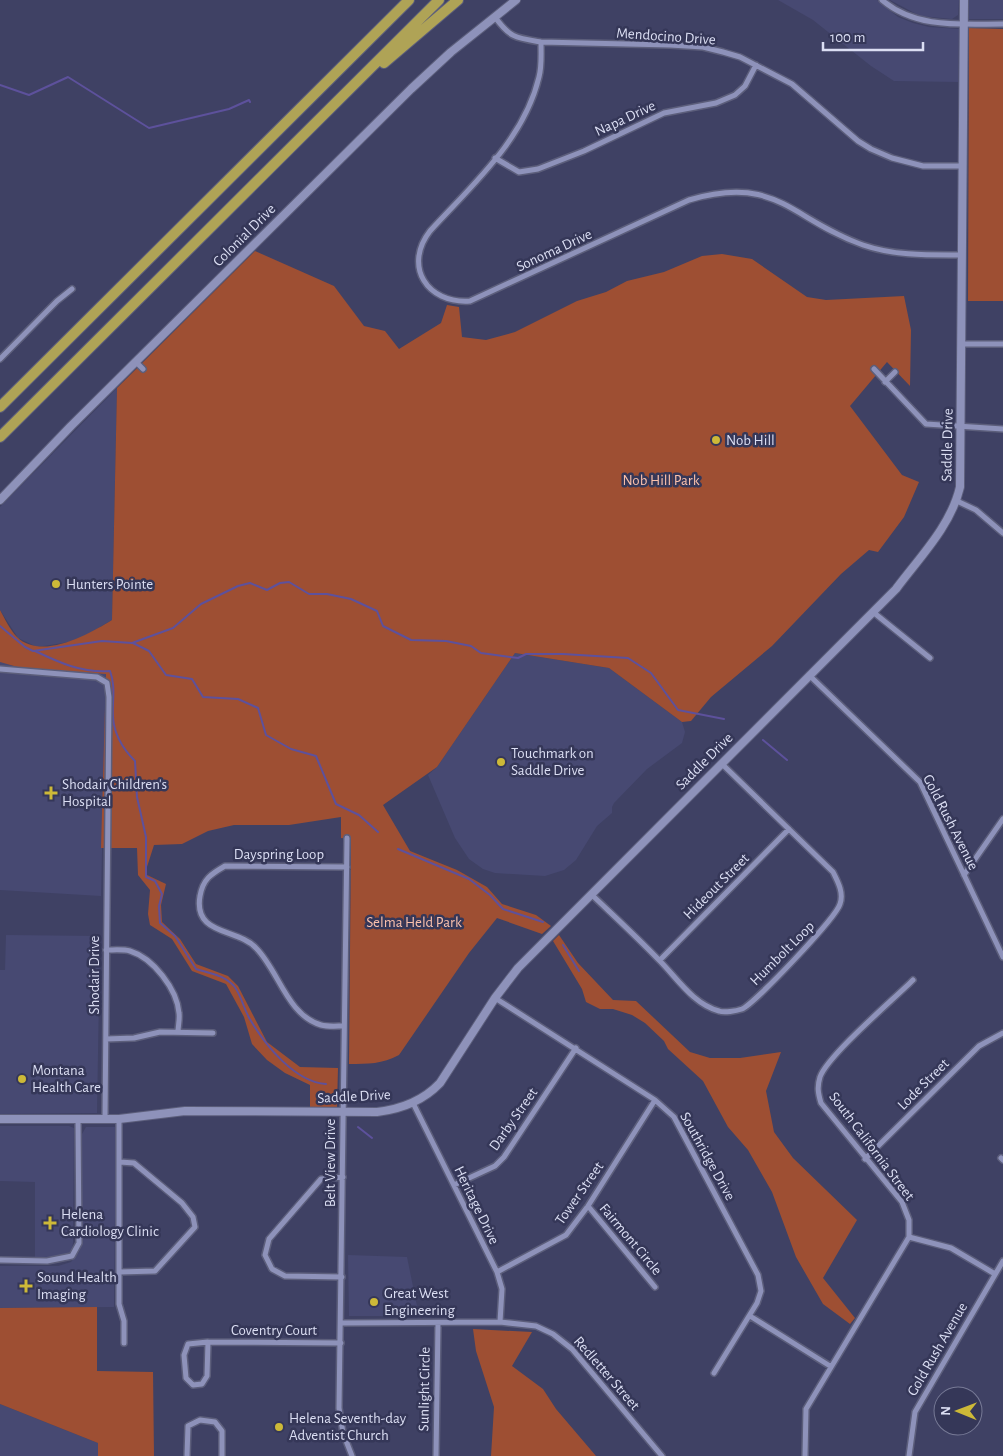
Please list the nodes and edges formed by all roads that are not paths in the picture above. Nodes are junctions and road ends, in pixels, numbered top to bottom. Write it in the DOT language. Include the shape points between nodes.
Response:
graph roads {
  1 [pos="402,0"];
  2 [pos="409,0"];
  3 [pos="439,0"];
  4 [pos="458,0"];
  5 [pos="516,0"];
  6 [pos="882,0"];
  7 [pos="964,0"];
  8 [pos="495,17"];
  9 [pos="964,24"];
  10 [pos="1003,24"];
  11 [pos="368,41"];
  12 [pos="541,42"];
  13 [pos="756,65"];
  14 [pos="348,91"];
  15 [pos="495,158"];
  16 [pos="962,166"];
  17 [pos="962,255"];
  18 [pos="72,289"];
  19 [pos="961,344"];
  20 [pos="1003,344"];
  21 [pos="0,359"];
  22 [pos="136,362"];
  23 [pos="143,369"];
  24 [pos="874,369"];
  25 [pos="895,372"];
  26 [pos="885,382"];
  27 [pos="0,407"];
  28 [pos="962,427"];
  29 [pos="1003,429"];
  30 [pos="0,437"];
  31 [pos="0,500"];
  32 [pos="956,501"];
  33 [pos="1003,533"];
  34 [pos="873,612"];
  35 [pos="930,658"];
  36 [pos="0,669"];
  37 [pos="809,675"];
  38 [pos="721,763"];
  39 [pos="1003,819"];
  40 [pos="789,829"];
  41 [pos="347,838"];
  42 [pos="347,867"];
  43 [pos="964,875"];
  44 [pos="590,894"];
  45 [pos="106,950"];
  46 [pos="1003,957"];
  47 [pos="660,960"];
  48 [pos="914,980"];
  49 [pos="495,998"];
  50 [pos="344,1026"];
  51 [pos="178,1032"];
  52 [pos="213,1033"];
  53 [pos="1003,1033"];
  54 [pos="106,1039"];
  55 [pos="576,1048"];
  56 [pos="655,1100"];
  57 [pos="413,1103"];
  58 [pos="343,1112"];
  59 [pos="0,1119"];
  60 [pos="78,1119"];
  61 [pos="105,1119"];
  62 [pos="119,1119"];
  63 [pos="865,1159"];
  64 [pos="120,1162"];
  65 [pos="343,1177"];
  66 [pos="454,1185"];
  67 [pos="588,1206"];
  68 [pos="909,1236"];
  69 [pos="0,1260"];
  70 [pos="1003,1261"];
  71 [pos="119,1272"];
  72 [pos="497,1272"];
  73 [pos="996,1274"];
  74 [pos="342,1277"];
  75 [pos="655,1287"];
  76 [pos="750,1316"];
  77 [pos="500,1322"];
  78 [pos="341,1323"];
  79 [pos="438,1323"];
  80 [pos="208,1342"];
  81 [pos="124,1343"];
  82 [pos="341,1343"];
  83 [pos="830,1366"];
  84 [pos="714,1373"];
  85 [pos="187,1456"];
  86 [pos="222,1456"];
  87 [pos="352,1456"];
  88 [pos="436,1456"];
  89 [pos="662,1456"];
  90 [pos="805,1456"];
  91 [pos="909,1456"];
  1 -- 11 [label="highway"];
  2 -- 11 [label="highway"];
  3 -- 14 [label="highway"];
  4 -- 14 [label="highway"];
  5 -- 8 [label="street, Colonial Drive"];
  6 -- 9 [label="street" via="911,18"];
  7 -- 9 [label="street, Saddle Drive"];
  8 -- 12 [label="street, Mendocino Drive" via="511,36"];
  8 -- 22 [label="street, Colonial Drive" via="412,89"];
  9 -- 10 [label="street"];
  9 -- 16 [label="street, Saddle Drive"];
  11 -- 27 [label="highway"];
  12 -- 13 [label="street, Mendocino Drive" via="703,47"];
  12 -- 15 [label="street, Sonoma Drive" via="539,78 527,112"];
  13 -- 15 [label="street, Napa Drive" via="745,86 735,95 716,103 664,113 538,169 519,172"];
  13 -- 16 [label="street, Mendocino Drive" via="792,84 871,149 923,166"];
  14 -- 30 [label="highway"];
  15 -- 17 [label="street, Sonoma Drive" via="430,231 420,247 418,262 424,281 429,289 451,300 479,298 688,200 734,192 748,191 776,199 848,239 878,249"];
  16 -- 17 [label="street, Saddle Drive"];
  17 -- 19 [label="street, Saddle Drive"];
  18 -- 21 [label="street"];
  19 -- 20 [label="street"];
  19 -- 28 [label="street, Saddle Drive"];
  22 -- 23 [label="street"];
  22 -- 31 [label="street, Colonial Drive"];
  24 -- 26 [label="street"];
  25 -- 26 [label="street"];
  26 -- 28 [label="street" via="926,424"];
  28 -- 29 [label="street"];
  28 -- 32 [label="street, Saddle Drive" via="962,470"];
  32 -- 33 [label="street" via="976,510"];
  32 -- 34 [label="street, Saddle Drive" via="945,523 896,589"];
  34 -- 35 [label="street"];
  34 -- 37 [label="street, Saddle Drive"];
  36 -- 45 [label="street, Shodair Drive" via="97,677 108,683"];
  37 -- 38 [label="street, Saddle Drive"];
  37 -- 43 [label="street, Gold Rush Avenue" via="920,782"];
  38 -- 40 [label="street, Humbolt Loop"];
  38 -- 44 [label="street, Saddle Drive"];
  39 -- 43 [label="street"];
  40 -- 47 [label="street, Hideout Street"];
  40 -- 47 [label="street, Humbolt Loop" via="838,882 841,903 826,926 742,1009 721,1012 705,1005"];
  41 -- 42 [label="street, Belt View Drive"];
  42 -- 50 [label="street, Belt View Drive"];
  42 -- 50 [label="street, Dayspring Loop" via="225,866 209,875 202,885 198,906 203,918 220,931 253,944 266,958 292,1003 304,1016 322,1026"];
  43 -- 46 [label="street, Gold Rush Avenue"];
  44 -- 47 [label="street, Humbolt Loop"];
  44 -- 49 [label="street, Saddle Drive" via="518,968"];
  45 -- 51 [label="street" via="128,950 140,955 157,970 174,992 179,1013"];
  45 -- 54 [label="street, Shodair Drive"];
  48 -- 63 [label="street, South California Street" via="832,1058 820,1075 817,1090 822,1103"];
  49 -- 55 [label="street, Southridge Drive"];
  49 -- 57 [label="street, Saddle Drive" via="440,1082 430,1093"];
  50 -- 58 [label="street, Belt View Drive"];
  51 -- 52 [label="street"];
  51 -- 54 [label="street"];
  53 -- 63 [label="street, Lode Street" via="979,1046"];
  54 -- 61 [label="street, Shodair Drive"];
  55 -- 56 [label="street, Southridge Drive"];
  55 -- 66 [label="street, Darby Street" via="504,1157 495,1166"];
  56 -- 67 [label="street, Tower Street"];
  56 -- 76 [label="street, Southridge Drive" via="674,1117 758,1275 761,1291"];
  57 -- 58 [label="street, Saddle Drive" via="390,1110"];
  57 -- 66 [label="street, Heritage Drive"];
  58 -- 62 [label="street, Saddle Drive" via="185,1111"];
  58 -- 65 [label="street, Belt View Drive"];
  59 -- 60 [label="street, Saddle Drive"];
  60 -- 61 [label="street, Saddle Drive"];
  60 -- 69 [label="street" via="79,1243 72,1256 47,1261"];
  61 -- 62 [label="street, Saddle Drive"];
  62 -- 64 [label="street"];
  63 -- 68 [label="street, South California Street" via="902,1202 909,1220"];
  64 -- 71 [label="street"];
  64 -- 71 [label="street" via="134,1163 182,1203 193,1216 195,1227 155,1271"];
  65 -- 74 [label="street, Belt View Drive"];
  65 -- 74 [label="street" via="321,1179 269,1239 265,1255 272,1269 285,1276"];
  66 -- 72 [label="street, Heritage Drive"];
  67 -- 72 [label="street, Tower Street" via="566,1236"];
  67 -- 75 [label="street, Fairmont Circle"];
  68 -- 73 [label="street" via="951,1248"];
  68 -- 83 [label="street"];
  70 -- 73 [label="street, Gold Rush Avenue"];
  71 -- 81 [label="street"];
  72 -- 77 [label="street, Heritage Drive" via="502,1289"];
  73 -- 91 [label="street, Gold Rush Avenue" via="915,1412"];
  74 -- 78 [label="street, Belt View Drive"];
  76 -- 83 [label="street"];
  76 -- 84 [label="street, Southridge Drive"];
  77 -- 79 [label="street, Redletter Street"];
  77 -- 89 [label="street, Redletter Street" via="536,1326 572,1349"];
  78 -- 79 [label="street, Redletter Street"];
  78 -- 82 [label="street, Belt View Drive"];
  79 -- 88 [label="street, Sunlight Circle"];
  80 -- 80 [label="street, Coventry Court" via="188,1344 184,1355 186,1378 193,1385 202,1384 207,1376"];
  80 -- 82 [label="street, Coventry Court"];
  82 -- 87 [label="street, Belt View Drive" via="340,1408 343,1433"];
  83 -- 90 [label="street" via="806,1409"];
  85 -- 86 [label="street" via="188,1426 200,1420 215,1422 222,1430"];
}
